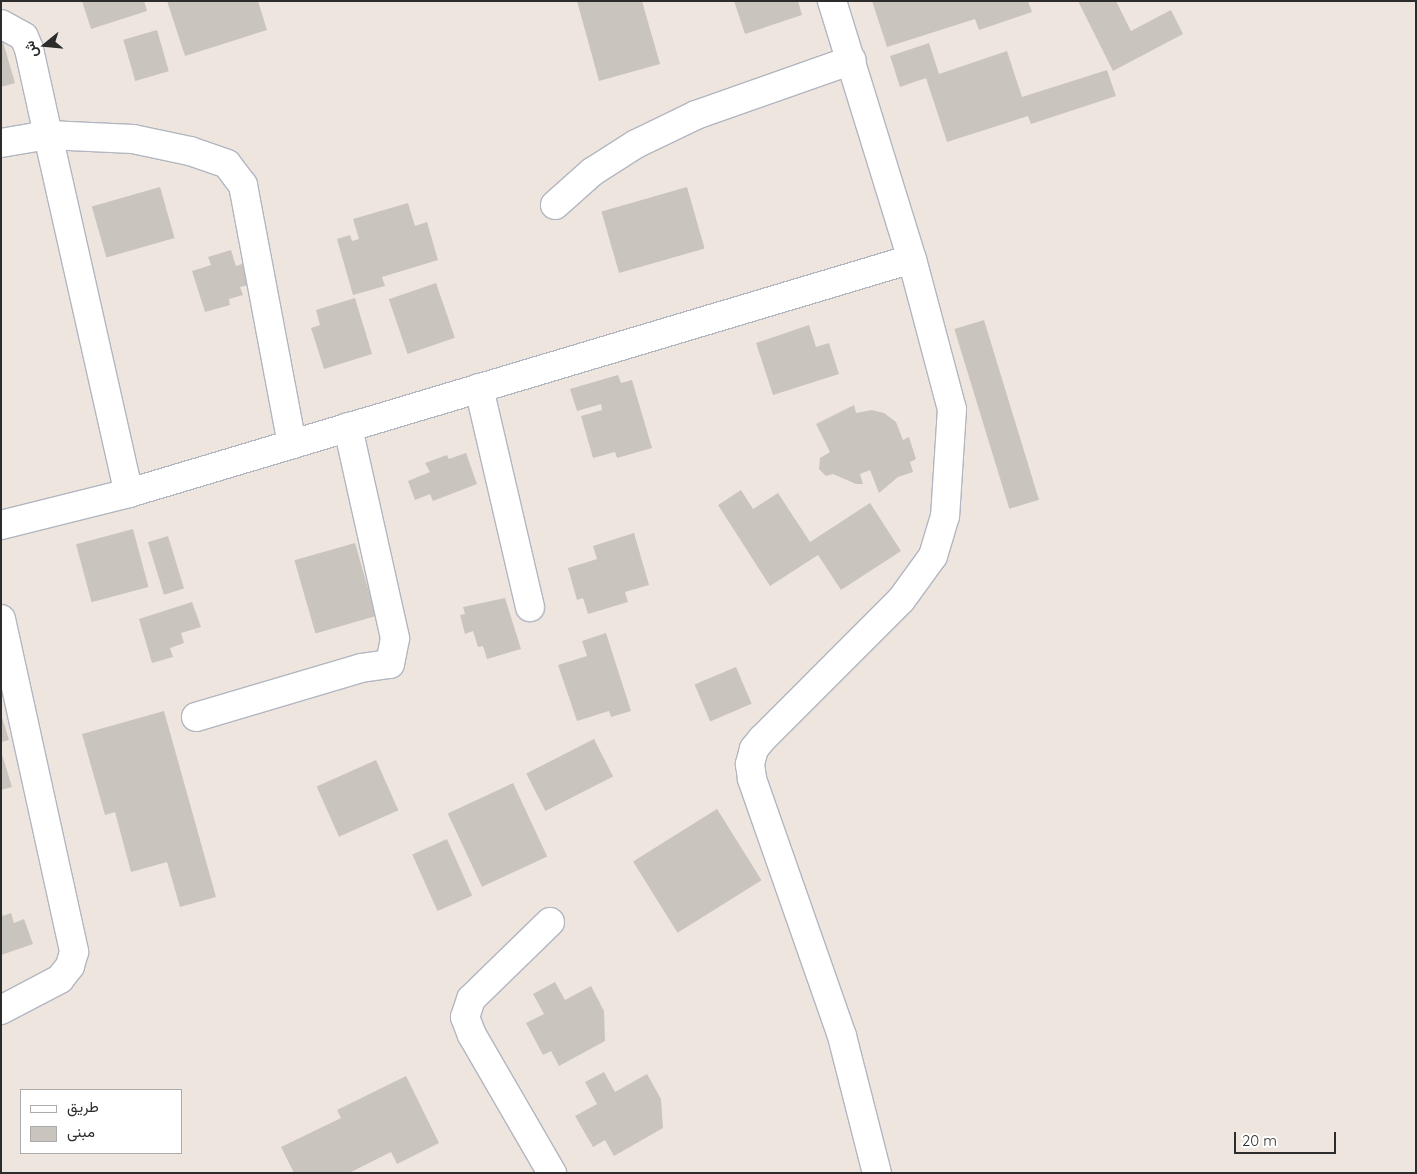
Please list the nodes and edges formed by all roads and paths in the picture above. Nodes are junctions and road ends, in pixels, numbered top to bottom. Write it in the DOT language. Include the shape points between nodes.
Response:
graph roads {
  1 [pos="832,1"];
  2 [pos="1,24"];
  3 [pos="852,60"];
  4 [pos="48,135"];
  5 [pos="1,144"];
  6 [pos="555,205"];
  7 [pos="912,259"];
  8 [pos="480,388"];
  9 [pos="348,427"];
  10 [pos="292,444"];
  11 [pos="130,493"];
  12 [pos="1,525"];
  13 [pos="530,606"];
  14 [pos="1,619"];
  15 [pos="196,717"];
  16 [pos="550,922"];
  17 [pos="1,1010"];
  18 [pos="552,1173"];
  19 [pos="877,1173"];
  1 -- 3 [label="street"];
  2 -- 4 [label="street" via="24,38 29,49"];
  3 -- 6 [label="street" via="696,114 636,144 592,172"];
  3 -- 7 [label="street"];
  4 -- 5 [label="street"];
  4 -- 10 [label="street" via="133,139 190,151 227,164 243,185"];
  4 -- 11 [label="street"];
  7 -- 8 [label="street"];
  7 -- 19 [label="street" via="952,409 945,516 933,556 901,600 762,739 750,764 752,779 842,1036"];
  8 -- 9 [label="street"];
  8 -- 13 [label="street"];
  9 -- 10 [label="street"];
  9 -- 15 [label="street" via="395,638 390,664 361,668"];
  10 -- 11 [label="street"];
  11 -- 12 [label="street"];
  14 -- 17 [label="street" via="74,952 70,966 60,979"];
  16 -- 18 [label="street" via="471,999 465,1017 472,1035"];
}
